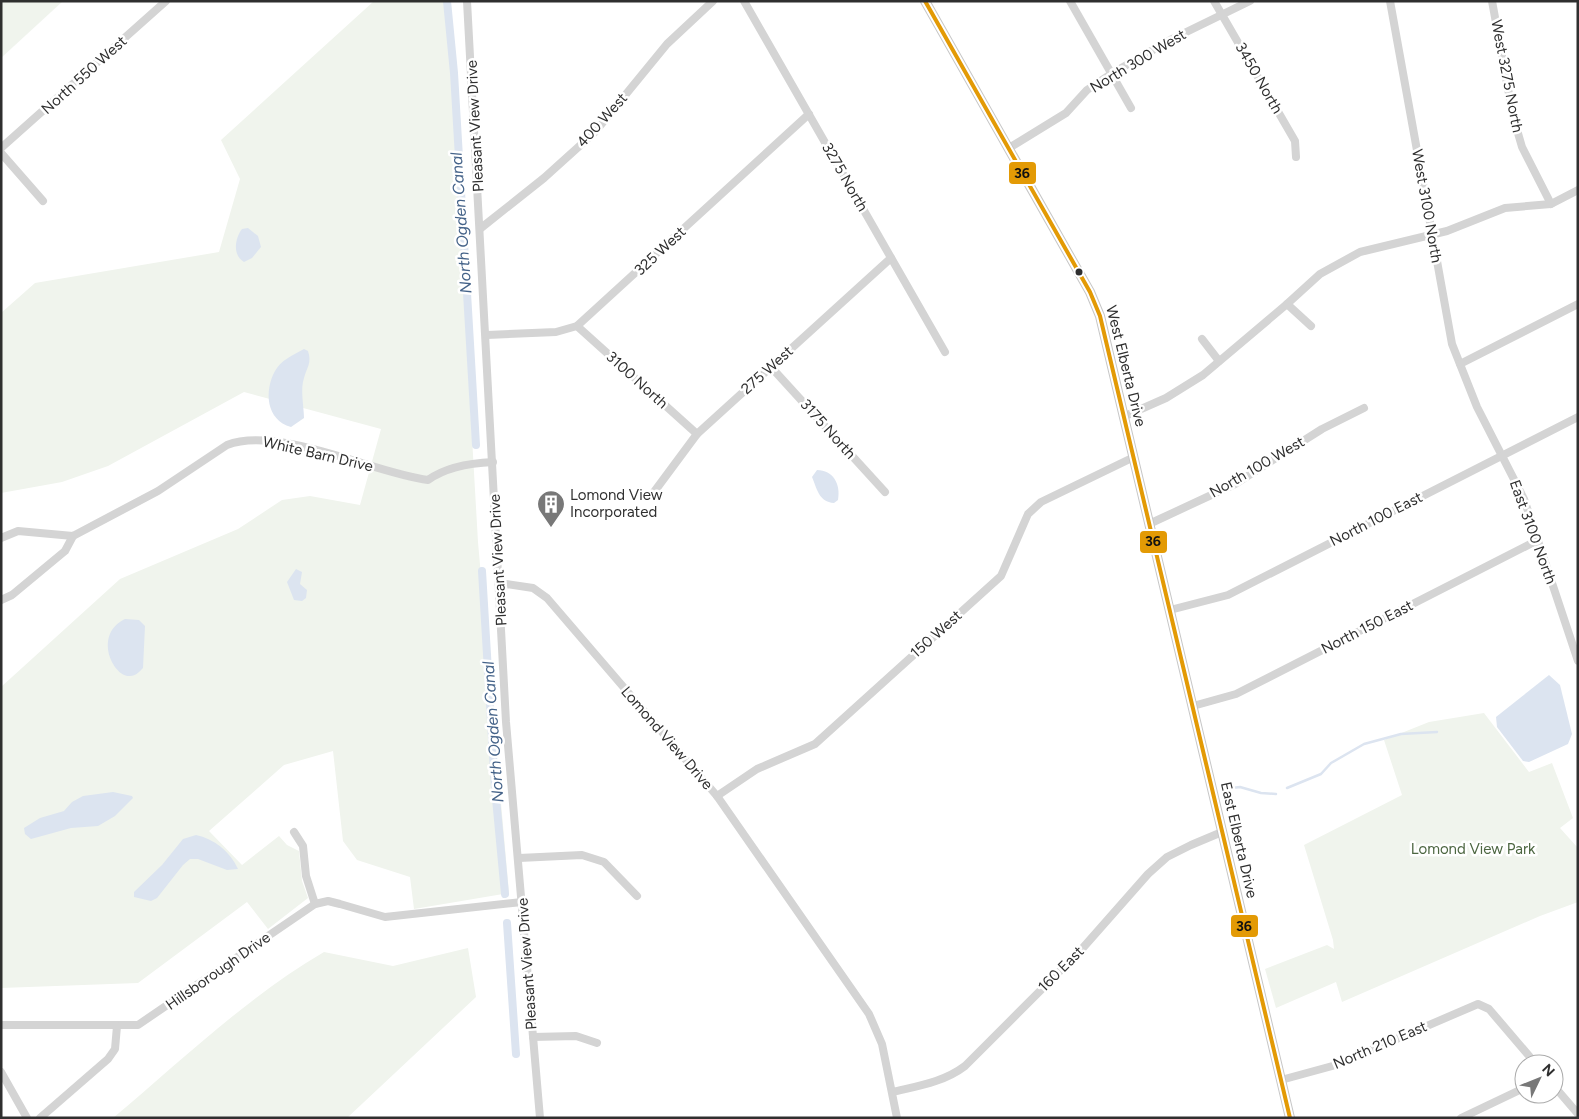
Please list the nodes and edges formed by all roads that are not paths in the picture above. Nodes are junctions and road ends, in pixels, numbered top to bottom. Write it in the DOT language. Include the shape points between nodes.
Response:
graph roads {
  1 [pos="166,1"];
  2 [pos="468,1"];
  3 [pos="713,1"];
  4 [pos="744,1"];
  5 [pos="925,1"];
  6 [pos="1070,1"];
  7 [pos="1214,1"];
  8 [pos="1250,1"];
  9 [pos="1390,1"];
  10 [pos="1492,1"];
  11 [pos="1222,14"];
  12 [pos="1112,74"];
  13 [pos="1131,108"];
  14 [pos="809,114"];
  15 [pos="1,148"];
  16 [pos="1008,148"];
  17 [pos="1,153"];
  18 [pos="1296,157"];
  19 [pos="1578,190"];
  20 [pos="43,201"];
  21 [pos="1551,204"];
  22 [pos="481,228"];
  23 [pos="1432,235"];
  24 [pos="891,258"];
  25 [pos="1287,304"];
  26 [pos="1578,304"];
  27 [pos="577,326"];
  28 [pos="1312,326"];
  29 [pos="487,335"];
  30 [pos="1202,339"];
  31 [pos="945,352"];
  32 [pos="1220,361"];
  33 [pos="1460,364"];
  34 [pos="771,366"];
  35 [pos="1477,407"];
  36 [pos="1364,408"];
  37 [pos="1123,417"];
  38 [pos="1578,417"];
  39 [pos="696,434"];
  40 [pos="1502,454"];
  41 [pos="1134,457"];
  42 [pos="493,462"];
  43 [pos="654,492"];
  44 [pos="885,492"];
  45 [pos="1149,524"];
  46 [pos="73,536"];
  47 [pos="1,538"];
  48 [pos="1538,540"];
  49 [pos="1160,568"];
  50 [pos="499,583"];
  51 [pos="1,600"];
  52 [pos="1170,610"];
  53 [pos="1578,661"];
  54 [pos="1193,706"];
  55 [pos="716,796"];
  56 [pos="294,832"];
  57 [pos="1222,832"];
  58 [pos="519,858"];
  59 [pos="637,896"];
  60 [pos="522,902"];
  61 [pos="315,904"];
  62 [pos="1,1026"];
  63 [pos="117,1026"];
  64 [pos="533,1038"];
  65 [pos="597,1043"];
  66 [pos="1527,1054"];
  67 [pos="1,1072"];
  68 [pos="1281,1080"];
  69 [pos="893,1092"];
  70 [pos="1514,1093"];
  71 [pos="1564,1098"];
  72 [pos="1578,1114"];
  73 [pos="28,1118"];
  74 [pos="40,1118"];
  75 [pos="540,1118"];
  76 [pos="897,1118"];
  77 [pos="1290,1118"];
  78 [pos="1461,1118"];
  1 -- 15 [label="street, North 550 West"];
  2 -- 22 [label="street, Pleasant View Drive"];
  3 -- 22 [label="street, 400 West" via="667,44 595,132"];
  4 -- 14 [label="street, 3275 North"];
  5 -- 16 [label="main road, West Elberta Drive"];
  6 -- 12 [label="street"];
  7 -- 11 [label="street, 3450 North"];
  8 -- 11 [label="street, North 300 West"];
  9 -- 23 [label="street, West 3100 North"];
  10 -- 21 [label="street, West 3275 North" via="1513,116 1522,147"];
  11 -- 12 [label="street, North 300 West"];
  11 -- 18 [label="street, 3450 North" via="1295,141"];
  12 -- 13 [label="street"];
  12 -- 16 [label="street, North 300 West" via="1087,90 1066,113"];
  14 -- 24 [label="street, 3275 North"];
  14 -- 27 [label="street, 325 West"];
  16 -- 37 [label="main road, West Elberta Drive" via="1090,292 1100,316"];
  17 -- 20 [label="street"];
  19 -- 21 [label="street"];
  21 -- 23 [label="street" via="1505,208"];
  22 -- 29 [label="street, Pleasant View Drive"];
  23 -- 25 [label="street" via="1360,252 1320,274"];
  23 -- 33 [label="street, West 3100 North" via="1452,344"];
  24 -- 31 [label="street, 3275 North"];
  24 -- 34 [label="street, 275 West"];
  25 -- 28 [label="street"];
  25 -- 32 [label="street"];
  26 -- 33 [label="street"];
  27 -- 29 [label="street, 325 West" via="556,332"];
  27 -- 39 [label="street, 3100 North"];
  29 -- 42 [label="street, Pleasant View Drive"];
  30 -- 32 [label="street"];
  32 -- 37 [label="street" via="1166,398"];
  33 -- 35 [label="street, West 3100 North"];
  34 -- 39 [label="street, 275 West"];
  34 -- 44 [label="street, 3175 North"];
  35 -- 40 [label="street, East 3100 North"];
  36 -- 45 [label="street, North 100 West" via="1322,429 1234,484"];
  37 -- 41 [label="main road, West Elberta Drive"];
  38 -- 40 [label="street, North 100 East"];
  39 -- 43 [label="street, 275 West"];
  40 -- 48 [label="street, East 3100 North" via="1524,499"];
  40 -- 52 [label="street, North 100 East" via="1228,595"];
  41 -- 45 [label="main road, West Elberta Drive"];
  41 -- 55 [label="street, 150 West" via="1040,502 1028,514 1001,576 815,744 757,769"];
  42 -- 46 [label="street, White Barn Drive" via="465,465 428,480 268,440 238,441 158,491"];
  42 -- 50 [label="street, Pleasant View Drive"];
  45 -- 49 [label="main road, West Elberta Drive"];
  46 -- 47 [label="street" via="18,532"];
  46 -- 51 [label="street, White Barn Drive" via="65,551 12,595"];
  48 -- 53 [label="street, East 3100 North"];
  48 -- 54 [label="street, North 150 East" via="1236,694"];
  49 -- 52 [label="main road, East Elberta Drive"];
  50 -- 55 [label="street, Lomond View Drive" via="533,588 548,598"];
  50 -- 58 [label="street, Pleasant View Drive" via="506,722"];
  52 -- 54 [label="main road, East Elberta Drive"];
  54 -- 57 [label="main road, East Elberta Drive"];
  55 -- 69 [label="street, Lomond View Drive" via="869,1014 882,1044"];
  56 -- 61 [label="street" via="303,846 306,876"];
  57 -- 68 [label="main road, East Elberta Drive"];
  57 -- 69 [label="street, 160 East" via="1167,857 1148,874 1081,950 965,1066 941,1080"];
  58 -- 59 [label="street" via="582,856 604,862"];
  58 -- 60 [label="street, Pleasant View Drive"];
  60 -- 61 [label="street" via="385,917 340,904"];
  60 -- 64 [label="street, Pleasant View Drive"];
  61 -- 63 [label="street, Hillsborough Drive" via="151,1017 138,1024"];
  62 -- 63 [label="street, Hillsborough Drive"];
  63 -- 74 [label="street" via="115,1049 108,1059"];
  64 -- 65 [label="street" via="576,1036"];
  64 -- 75 [label="street, Pleasant View Drive"];
  66 -- 68 [label="street, North 210 East" via="1489,1009 1478,1004 1336,1065"];
  67 -- 73 [label="street"];
  68 -- 77 [label="main road, East Elberta Drive"];
  69 -- 76 [label="street, Lomond View Drive"];
  70 -- 78 [label="street"];
  71 -- 72 [label="street"];
}
